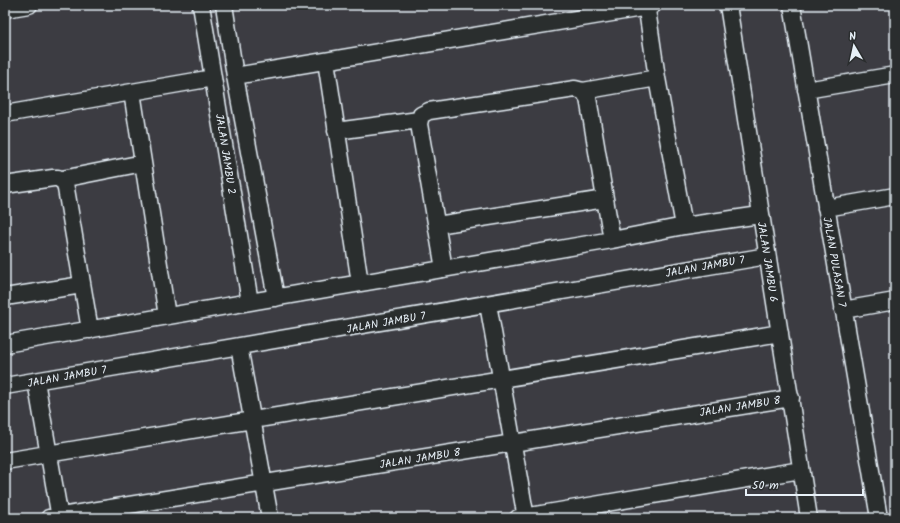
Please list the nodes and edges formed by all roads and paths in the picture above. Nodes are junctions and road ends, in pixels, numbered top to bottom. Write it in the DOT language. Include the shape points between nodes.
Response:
graph roads {
  1 [pos="29,5"];
  2 [pos="201,5"];
  3 [pos="224,5"];
  4 [pos="728,5"];
  5 [pos="792,5"];
  6 [pos="650,6"];
  7 [pos="5,9"];
  8 [pos="326,61"];
  9 [pos="895,75"];
  10 [pos="235,76"];
  11 [pos="213,78"];
  12 [pos="657,78"];
  13 [pos="806,90"];
  14 [pos="583,91"];
  15 [pos="132,92"];
  16 [pos="5,114"];
  17 [pos="419,120"];
  18 [pos="336,131"];
  19 [pos="143,162"];
  20 [pos="62,179"];
  21 [pos="5,185"];
  22 [pos="895,196"];
  23 [pos="605,199"];
  24 [pos="826,208"];
  25 [pos="760,215"];
  26 [pos="437,225"];
  27 [pos="684,226"];
  28 [pos="612,240"];
  29 [pos="767,256"];
  30 [pos="444,269"];
  31 [pos="360,283"];
  32 [pos="82,285"];
  33 [pos="5,297"];
  34 [pos="276,298"];
  35 [pos="895,301"];
  36 [pos="250,302"];
  37 [pos="488,304"];
  38 [pos="843,310"];
  39 [pos="167,316"];
  40 [pos="90,330"];
  41 [pos="780,333"];
  42 [pos="5,344"];
  43 [pos="239,346"];
  44 [pos="501,379"];
  45 [pos="36,381"];
  46 [pos="5,386"];
  47 [pos="790,398"];
  48 [pos="252,420"];
  49 [pos="512,443"];
  50 [pos="49,453"];
  51 [pos="5,461"];
  52 [pos="801,470"];
  53 [pos="264,483"];
  54 [pos="57,517"];
  55 [pos="270,518"];
  56 [pos="523,518"];
  57 [pos="809,518"];
  58 [pos="879,518"];
  1 -- 7 [label="street"];
  2 -- 11 [label="street, JALAN JAMBU 2"];
  3 -- 10 [label="street, JALAN JAMBU 2"];
  4 -- 25 [label="street, JALAN JAMBU 6"];
  5 -- 13 [label="street, JALAN PULASAN 7"];
  6 -- 8 [label="street"];
  6 -- 12 [label="street" via="648,10"];
  8 -- 10 [label="street"];
  8 -- 18 [label="street"];
  9 -- 13 [label="street"];
  10 -- 34 [label="street, JALAN JAMBU 2"];
  11 -- 15 [label="street"];
  11 -- 36 [label="street, JALAN JAMBU 2"];
  12 -- 14 [label="street"];
  12 -- 27 [label="street"];
  13 -- 24 [label="street, JALAN PULASAN 7"];
  14 -- 17 [label="street" via="575,89 429,111 421,115"];
  14 -- 23 [label="street" via="588,98"];
  15 -- 16 [label="street"];
  15 -- 19 [label="street"];
  17 -- 18 [label="street"];
  17 -- 26 [label="street"];
  18 -- 31 [label="street"];
  19 -- 20 [label="street"];
  19 -- 39 [label="street"];
  20 -- 21 [label="street"];
  20 -- 32 [label="street" via="66,187"];
  22 -- 24 [label="street"];
  23 -- 26 [label="street"];
  23 -- 28 [label="street"];
  24 -- 38 [label="street, JALAN PULASAN 7"];
  25 -- 27 [label="street"];
  25 -- 29 [label="street, JALAN JAMBU 6"];
  26 -- 30 [label="street"];
  27 -- 28 [label="street"];
  28 -- 30 [label="street"];
  29 -- 37 [label="street, JALAN JAMBU 7"];
  29 -- 41 [label="street, JALAN JAMBU 6"];
  30 -- 31 [label="street"];
  31 -- 34 [label="street"];
  32 -- 33 [label="street"];
  32 -- 40 [label="street"];
  34 -- 36 [label="street"];
  35 -- 38 [label="street"];
  36 -- 39 [label="street"];
  37 -- 43 [label="street, JALAN JAMBU 7"];
  37 -- 44 [label="street"];
  38 -- 58 [label="street, JALAN PULASAN 7"];
  39 -- 40 [label="street"];
  40 -- 42 [label="street"];
  41 -- 44 [label="street"];
  41 -- 47 [label="street, JALAN JAMBU 6"];
  43 -- 45 [label="street, JALAN JAMBU 7"];
  43 -- 48 [label="street"];
  44 -- 48 [label="street"];
  44 -- 49 [label="street"];
  45 -- 46 [label="street, JALAN JAMBU 7"];
  45 -- 50 [label="street"];
  47 -- 49 [label="street, JALAN JAMBU 8"];
  47 -- 52 [label="street, JALAN JAMBU 6"];
  48 -- 50 [label="street"];
  48 -- 53 [label="street"];
  49 -- 53 [label="street, JALAN JAMBU 8"];
  49 -- 56 [label="street"];
  50 -- 51 [label="street"];
  50 -- 54 [label="street"];
  52 -- 56 [label="street"];
  52 -- 57 [label="street, JALAN JAMBU 6"];
  53 -- 54 [label="street, JALAN JAMBU 8"];
  53 -- 55 [label="street"];
}
